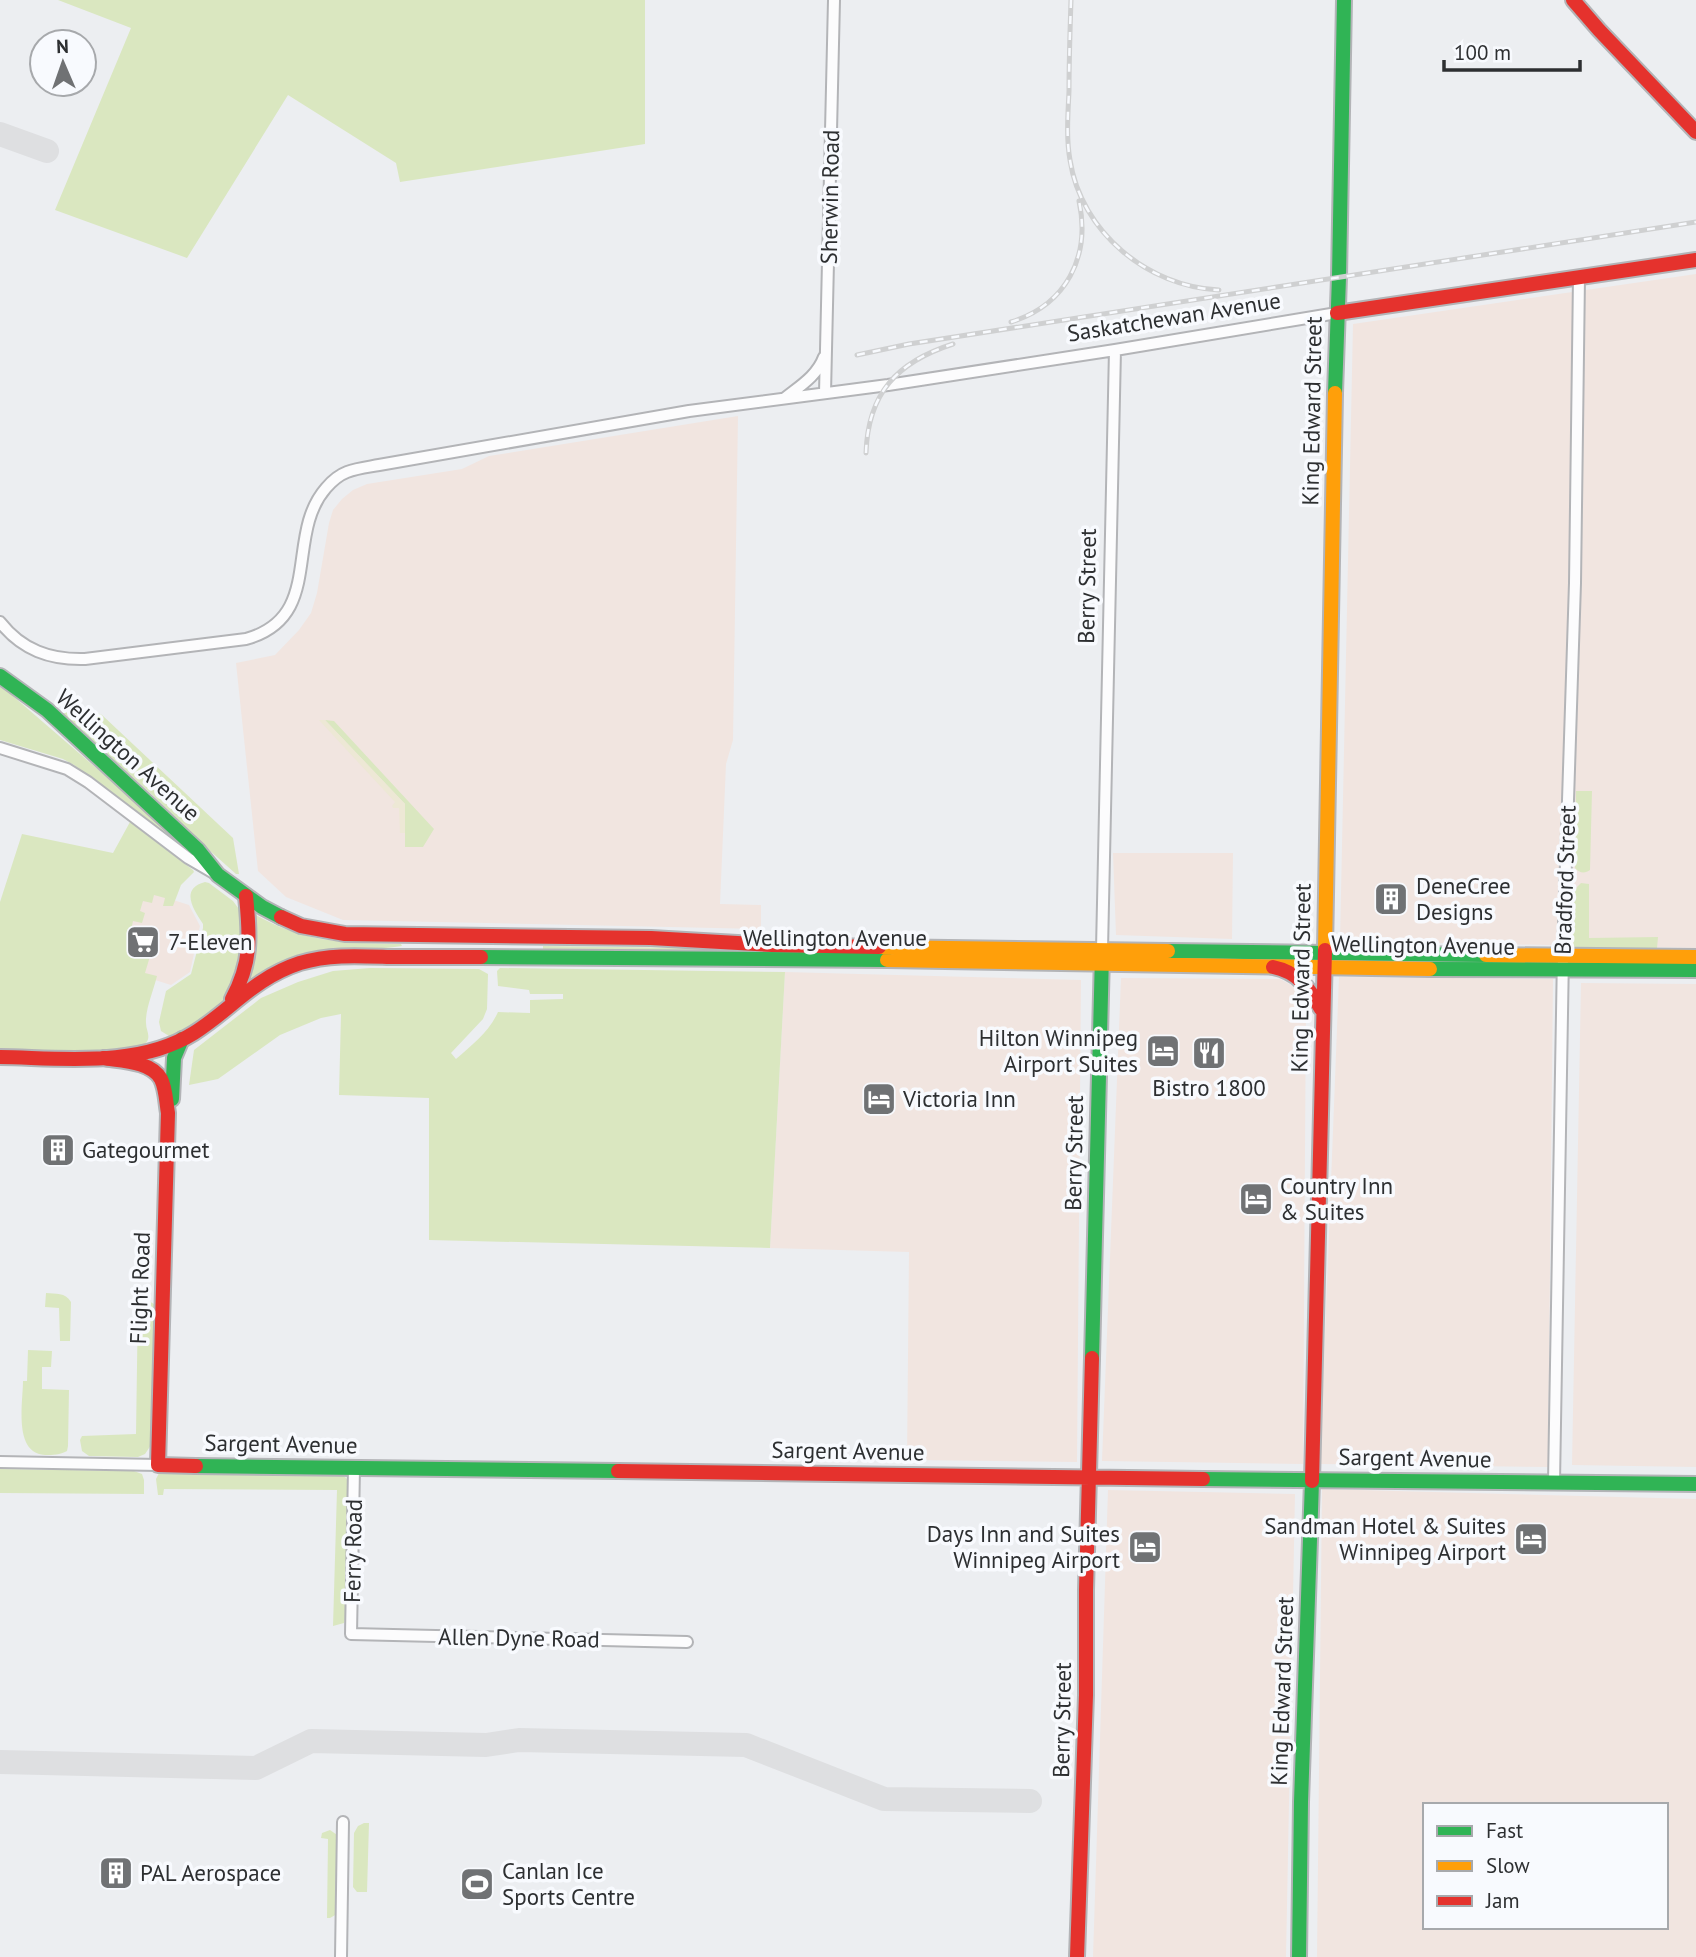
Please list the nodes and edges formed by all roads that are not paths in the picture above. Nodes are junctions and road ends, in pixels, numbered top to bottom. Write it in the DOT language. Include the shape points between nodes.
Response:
graph roads {
  1 [pos="834,0"];
  2 [pos="1344,0"];
  3 [pos="1573,0"];
  4 [pos="1696,132"];
  5 [pos="1696,260"];
  6 [pos="1579,277"];
  7 [pos="1337,313"];
  8 [pos="827,348"];
  9 [pos="1115,350"];
  10 [pos="825,393"];
  11 [pos="785,398"];
  12 [pos="0,622"];
  13 [pos="0,676"];
  14 [pos="0,748"];
  15 [pos="218,875"];
  16 [pos="246,896"];
  17 [pos="799,952"];
  18 [pos="1102,956"];
  19 [pos="1696,957"];
  20 [pos="1324,960"];
  21 [pos="1563,962"];
  22 [pos="1273,967"];
  23 [pos="1696,970"];
  24 [pos="228,1007"];
  25 [pos="1323,1011"];
  26 [pos="182,1039"];
  27 [pos="0,1057"];
  28 [pos="103,1058"];
  29 [pos="168,1113"];
  30 [pos="0,1462"];
  31 [pos="158,1465"];
  32 [pos="354,1468"];
  33 [pos="1089,1478"];
  34 [pos="1312,1480"];
  35 [pos="1554,1482"];
  36 [pos="1696,1484"];
  37 [pos="351,1634"];
  38 [pos="687,1642"];
  39 [pos="343,1822"];
  40 [pos="341,1957"];
  41 [pos="1077,1957"];
  42 [pos="1299,1957"];
  1 -- 8 [label="street, Sherwin Road"];
  2 -- 7 [label="main road, King Edward Street"];
  3 -- 4 [label="main road"];
  5 -- 6 [label="main road, Saskatchewan Avenue"];
  6 -- 7 [label="main road, Saskatchewan Avenue"];
  6 -- 21 [label="street, Bradford Street"];
  7 -- 9 [label="street, Saskatchewan Avenue"];
  7 -- 20 [label="main road, King Edward Street"];
  8 -- 10 [label="street, Sherwin Road"];
  8 -- 11 [label="street" via="817,370"];
  9 -- 10 [label="street, Saskatchewan Avenue"];
  9 -- 18 [label="street, Berry Street"];
  10 -- 11 [label="street, Saskatchewan Avenue"];
  11 -- 12 [label="street, Saskatchewan Avenue" via="346,472 323,492 309,519 291,606 275,626 256,636 72,660 30,649"];
  13 -- 15 [label="main road, Wellington Avenue" via="47,710 198,850"];
  14 -- 15 [label="street, Wellington Avenue" via="67,769"];
  15 -- 16 [label="main road, Wellington Avenue"];
  16 -- 17 [label="main road, Wellington Avenue" via="288,921 345,934 651,938"];
  16 -- 24 [label="main road" via="249,960"];
  17 -- 18 [label="main road, Wellington Avenue"];
  17 -- 24 [label="main road, Wellington Avenue" via="720,960 338,956 281,971"];
  18 -- 20 [label="main road, Wellington Avenue"];
  18 -- 22 [label="main road, Wellington Avenue"];
  18 -- 33 [label="main road, Berry Street"];
  19 -- 21 [label="main road, Wellington Avenue"];
  20 -- 21 [label="main road, Wellington Avenue"];
  20 -- 22 [label="main road, Wellington Avenue"];
  20 -- 25 [label="main road, King Edward Street"];
  21 -- 23 [label="main road, Wellington Avenue"];
  21 -- 35 [label="street, Bradford Street"];
  22 -- 25 [label="main road" via="1304,981"];
  24 -- 26 [label="main road, Wellington Avenue"];
  25 -- 34 [label="main road, King Edward Street"];
  26 -- 28 [label="main road, Wellington Avenue" via="143,1052"];
  26 -- 29 [label="main road" via="174,1058"];
  27 -- 28 [label="main road, Wellington Avenue"];
  28 -- 29 [label="main road" via="141,1065 158,1074"];
  29 -- 31 [label="main road, Flight Road"];
  30 -- 31 [label="street, Sargent Avenue"];
  31 -- 32 [label="main road, Sargent Avenue"];
  32 -- 33 [label="main road, Sargent Avenue"];
  32 -- 37 [label="street, Ferry Road"];
  33 -- 34 [label="main road, Sargent Avenue"];
  33 -- 41 [label="main road, Berry Street"];
  34 -- 35 [label="main road, Sargent Avenue"];
  34 -- 42 [label="main road, King Edward Street"];
  35 -- 36 [label="main road, Sargent Avenue"];
  37 -- 38 [label="street, Allen Dyne Road"];
  39 -- 40 [label="street"];
}
